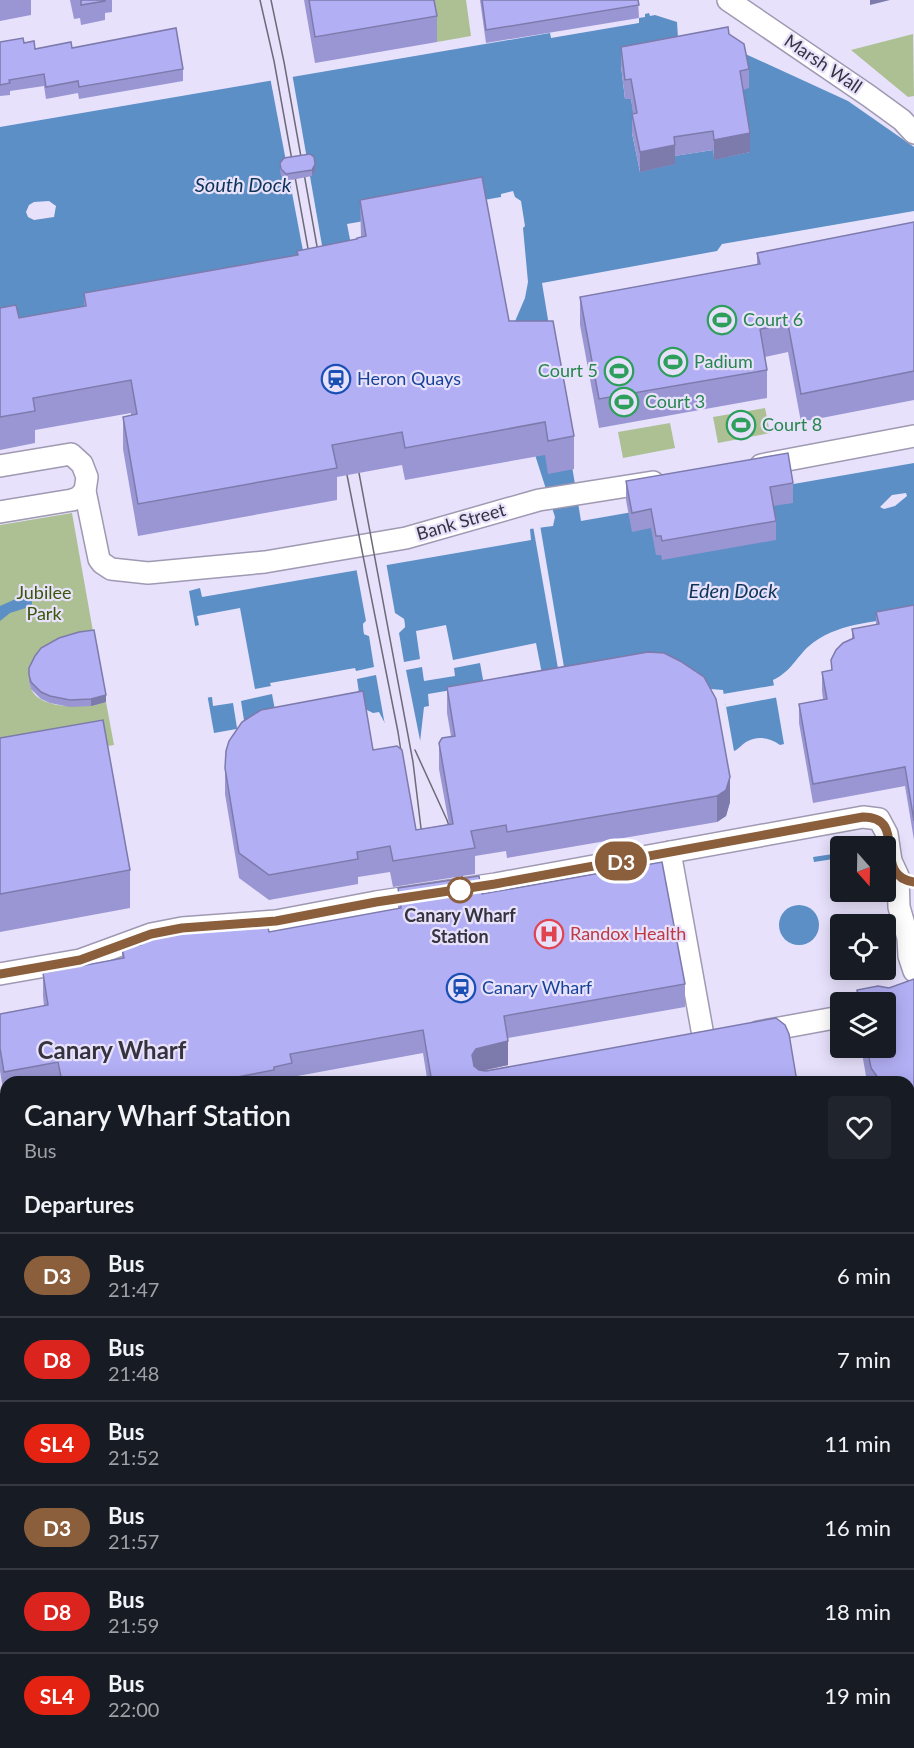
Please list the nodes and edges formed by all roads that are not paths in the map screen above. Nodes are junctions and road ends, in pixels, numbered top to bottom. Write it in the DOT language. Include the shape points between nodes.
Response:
graph roads {
  1 [pos="728,0"];
  2 [pos="914,133"];
  3 [pos="914,436"];
  4 [pos="0,466"];
  5 [pos="741,468"];
  6 [pos="671,479"];
  7 [pos="85,491"];
  8 [pos="0,512"];
  9 [pos="670,852"];
  10 [pos="906,879"];
  11 [pos="911,933"];
  12 [pos="914,971"];
  13 [pos="0,974"];
  14 [pos="830,1019"];
  15 [pos="704,1041"];
  16 [pos="683,1045"];
  1 -- 2 [label="street, Marsh Wall" via="869,96"];
  3 -- 5 [label="street"];
  4 -- 7 [label="street, Bank Street" via="71,454 85,470"];
  6 -- 7 [label="street, Bank Street" via="542,500 406,538 265,562 148,573 111,569 102,563"];
  7 -- 8 [label="street" via="72,500"];
  9 -- 10 [label="street" via="874,817 887,834 891,861"];
  9 -- 13 [label="street" via="276,921 182,928 151,934 100,954"];
  9 -- 15 [label="street"];
  10 -- 11 [label="street" via="899,907"];
  11 -- 12 [label="street" via="907,950"];
  14 -- 15 [label="street"];
  15 -- 16 [label="street"];
}
